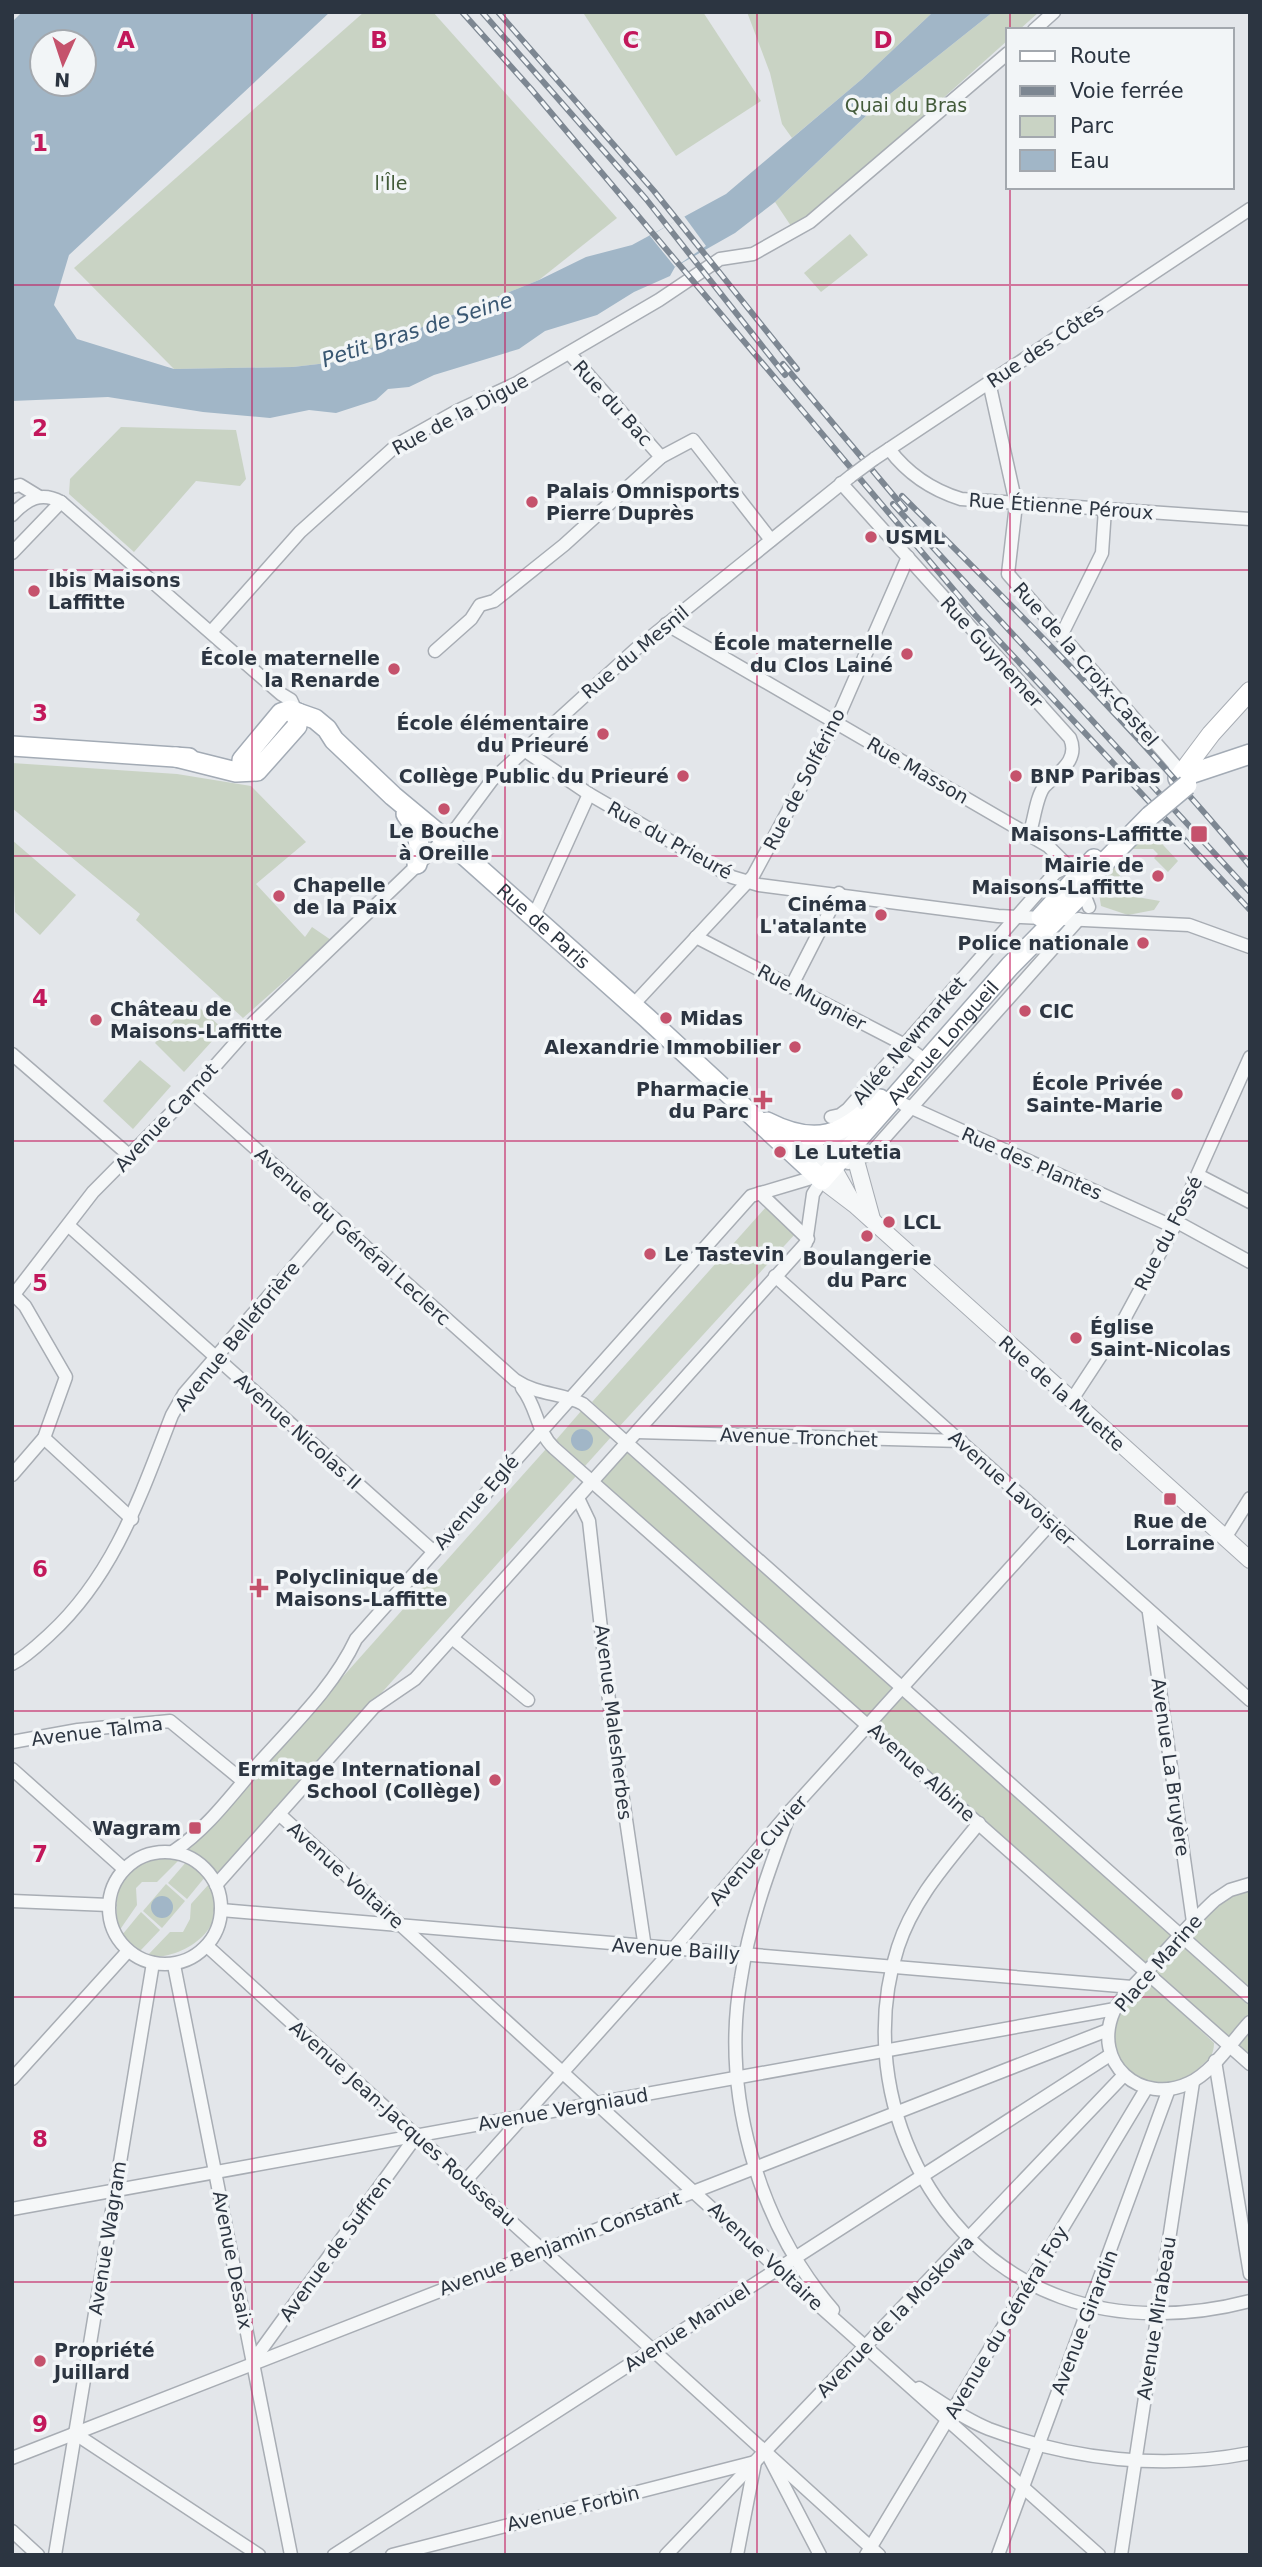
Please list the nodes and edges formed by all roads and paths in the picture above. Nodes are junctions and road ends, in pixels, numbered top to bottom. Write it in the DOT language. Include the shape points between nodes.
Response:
graph roads {
  1 [pos="1054,12"];
  2 [pos="1036,28"];
  3 [pos="1006,55"];
  4 [pos="1250,209"];
  5 [pos="569,353"];
  6 [pos="989,382"];
  7 [pos="889,449"];
  8 [pos="661,457"];
  9 [pos="846,479"];
  10 [pos="12,487"];
  11 [pos="38,496"];
  12 [pos="61,502"];
  13 [pos="1016,504"];
  14 [pos="1105,509"];
  15 [pos="12,515"];
  16 [pos="1250,519"];
  17 [pos="771,540"];
  18 [pos="12,553"];
  19 [pos="908,557"];
  20 [pos="667,624"];
  21 [pos="211,632"];
  22 [pos="1061,636"];
  23 [pos="435,651"];
  24 [pos="1250,691"];
  25 [pos="290,712"];
  26 [pos="836,722"];
  27 [pos="12,746"];
  28 [pos="524,750"];
  29 [pos="1250,754"];
  30 [pos="1250,761"];
  31 [pos="1183,782"];
  32 [pos="589,794"];
  33 [pos="393,796"];
  34 [pos="1029,835"];
  35 [pos="445,839"];
  36 [pos="417,864"];
  37 [pos="747,881"];
  38 [pos="1073,890"];
  39 [pos="839,893"];
  40 [pos="533,918"];
  41 [pos="1016,918"];
  42 [pos="1046,920"];
  43 [pos="1106,920"];
  44 [pos="1076,921"];
  45 [pos="696,937"];
  46 [pos="1250,947"];
  47 [pos="791,987"];
  48 [pos="632,1006"];
  49 [pos="12,1054"];
  50 [pos="916,1054"];
  51 [pos="1250,1057"];
  52 [pos="192,1092"];
  53 [pos="889,1102"];
  54 [pos="910,1108"];
  55 [pos="867,1111"];
  56 [pos="751,1112"];
  57 [pos="831,1126"];
  58 [pos="793,1132"];
  59 [pos="855,1153"];
  60 [pos="130,1156"];
  61 [pos="824,1169"];
  62 [pos="1198,1175"];
  63 [pos="760,1192"];
  64 [pos="1250,1202"];
  65 [pos="335,1219"];
  66 [pos="875,1224"];
  67 [pos="1175,1224"];
  68 [pos="69,1226"];
  69 [pos="808,1239"];
  70 [pos="1250,1262"];
  71 [pos="775,1276"];
  72 [pos="13,1296"];
  73 [pos="215,1356"];
  74 [pos="515,1380"];
  75 [pos="571,1397"];
  76 [pos="1070,1401"];
  77 [pos="637,1432"];
  78 [pos="540,1433"];
  79 [pos="44,1438"];
  80 [pos="961,1441"];
  81 [pos="626,1443"];
  82 [pos="12,1475"];
  83 [pos="593,1481"];
  84 [pos="578,1498"];
  85 [pos="1250,1498"];
  86 [pos="132,1519"];
  87 [pos="1051,1523"];
  88 [pos="1224,1538"];
  89 [pos="433,1551"];
  90 [pos="1250,1560"];
  91 [pos="1149,1613"];
  92 [pos="452,1638"];
  93 [pos="12,1664"];
  94 [pos="901,1688"];
  95 [pos="528,1700"];
  96 [pos="1250,1700"];
  97 [pos="869,1725"];
  98 [pos="12,1742"];
  99 [pos="12,1769"];
  100 [pos="243,1782"];
  101 [pos="792,1810"];
  102 [pos="279,1814"];
  103 [pos="979,1823"];
  104 [pos="174,1851"];
  105 [pos="124,1869"];
  106 [pos="1250,1884"];
  107 [pos="216,1885"];
  108 [pos="12,1901"];
  109 [pos="109,1905"];
  110 [pos="221,1910"];
  111 [pos="1193,1922"];
  112 [pos="400,1925"];
  113 [pos="1181,1936"];
  114 [pos="207,1946"];
  115 [pos="645,1948"];
  116 [pos="673,1949"];
  117 [pos="128,1951"];
  118 [pos="745,1955"];
  119 [pos="153,1964"];
  120 [pos="174,1965"];
  121 [pos="892,1966"];
  122 [pos="1147,1972"];
  123 [pos="1132,1987"];
  124 [pos="1250,1997"];
  125 [pos="1115,2009"];
  126 [pos="1250,2022"];
  127 [pos="1108,2030"];
  128 [pos="1229,2045"];
  129 [pos="884,2052"];
  130 [pos="1111,2055"];
  131 [pos="1215,2062"];
  132 [pos="1250,2064"];
  133 [pos="562,2070"];
  134 [pos="1123,2076"];
  135 [pos="738,2077"];
  136 [pos="12,2079"];
  137 [pos="1193,2082"];
  138 [pos="1146,2089"];
  139 [pos="1169,2090"];
  140 [pos="597,2102"];
  141 [pos="894,2112"];
  142 [pos="521,2116"];
  143 [pos="417,2135"];
  144 [pos="755,2166"];
  145 [pos="216,2173"];
  146 [pos="921,2176"];
  147 [pos="467,2179"];
  148 [pos="694,2190"];
  149 [pos="115,2191"];
  150 [pos="12,2209"];
  151 [pos="970,2237"];
  152 [pos="542,2250"];
  153 [pos="794,2257"];
  154 [pos="777,2268"];
  155 [pos="1250,2274"];
  156 [pos="1030,2282"];
  157 [pos="1250,2301"];
  158 [pos="1091,2305"];
  159 [pos="1157,2313"];
  160 [pos="865,2347"];
  161 [pos="653,2350"];
  162 [pos="253,2361"];
  163 [pos="950,2416"];
  164 [pos="74,2433"];
  165 [pos="1038,2444"];
  166 [pos="766,2451"];
  167 [pos="1250,2453"];
  168 [pos="12,2458"];
  169 [pos="1135,2460"];
  170 [pos="755,2462"];
  171 [pos="1022,2486"];
  172 [pos="12,2531"];
  173 [pos="872,2552"];
  174 [pos="38,2555"];
  175 [pos="55,2555"];
  176 [pos="259,2555"];
  177 [pos="291,2555"];
  178 [pos="334,2555"];
  179 [pos="392,2555"];
  180 [pos="666,2555"];
  181 [pos="737,2555"];
  182 [pos="820,2555"];
  183 [pos="998,2555"];
  184 [pos="1100,2555"];
  185 [pos="1121,2555"];
  1 -- 2 [label="street"];
  3 -- 5 [label="street, Rue de la Digue" via="810,222 753,254 720,259"];
  4 -- 6 [label="street, Rue des Côtes"];
  5 -- 8 [label="street, Rue du Bac"];
  5 -- 21 [label="street, Rue de la Digue" via="398,444 300,532"];
  6 -- 7 [label="street, Rue des Côtes"];
  6 -- 13 [label="street, Rue de la Croix-Castel"];
  7 -- 9 [label="street, Rue des Côtes, bridge"];
  7 -- 13 [label="street, Rue Étienne Péroux" via="906,469 945,495"];
  8 -- 17 [label="street, Rue du Bac" via="693,440"];
  8 -- 23 [label="street" via="554,553 495,601 480,605"];
  9 -- 17 [label="street, Rue du Mesnil"];
  9 -- 19 [label="street, Rue Guynemer"];
  10 -- 11 [label="street, Rue de Paris" via="20,485"];
  11 -- 12 [label="street, Rue de Paris"];
  11 -- 15 [label="street"];
  12 -- 18 [label="street"];
  12 -- 21 [label="street, Rue de Paris"];
  13 -- 14 [label="street, Rue Étienne Péroux"];
  13 -- 22 [label="street, Rue de la Croix-Castel" via="1008,574"];
  14 -- 16 [label="street, Rue Étienne Péroux"];
  14 -- 22 [label="street" via="1102,553"];
  17 -- 20 [label="street, Rue du Mesnil"];
  19 -- 26 [label="street, Rue de Solférino"];
  19 -- 34 [label="street, Rue Guynemer" via="1070,738 1073,751 1057,778 1043,788"];
  20 -- 26 [label="street, Rue Masson"];
  20 -- 28 [label="street, Rue du Mesnil"];
  21 -- 25 [label="street, Rue de Paris"];
  22 -- 31 [label="street, Rue de la Croix-Castel" via="1174,764"];
  24 -- 31 [label="main road" via="1211,734"];
  25 -- 27 [label="main road" via="248,766"];
  25 -- 33 [label="main road, Rue de Paris" via="315,719"];
  26 -- 34 [label="street, Rue Masson"];
  26 -- 37 [label="street, Rue de Solférino"];
  28 -- 32 [label="street, Rue du Prieuré"];
  28 -- 35 [label="street, Rue du Mesnil" via="492,780"];
  29 -- 31 [label="main road"];
  30 -- 31 [label="main road"];
  31 -- 38 [label="main road, Avenue Longueil, bridge"];
  32 -- 37 [label="street, Rue du Prieuré" via="732,877"];
  32 -- 40 [label="street"];
  33 -- 35 [label="main road, Rue de Paris"];
  33 -- 36 [label="main road" via="417,830 421,844"];
  34 -- 38 [label="street, Rue Masson"];
  35 -- 36 [label="street, Rue du Mesnil"];
  35 -- 40 [label="main road, Rue de Paris"];
  36 -- 52 [label="street, Avenue Carnot" via="254,1022"];
  37 -- 39 [label="street, Rue du Prieuré"];
  37 -- 45 [label="street, Rue de Solférino"];
  38 -- 41 [label="street, Allée Newmarket" via="1055,873"];
  38 -- 42 [label="main road, Avenue Longueil"];
  38 -- 43 [label="street, Rue Masson"];
  38 -- 44 [label="street"];
  39 -- 41 [label="street, Rue du Prieuré"];
  39 -- 47 [label="street"];
  40 -- 48 [label="main road, Rue de Paris"];
  41 -- 42 [label="street, Rue du Prieuré"];
  41 -- 50 [label="street, Allée Newmarket"];
  42 -- 44 [label="street, Rue du Prieuré"];
  42 -- 50 [label="main road, Avenue Longueil"];
  43 -- 44 [label="street, Rue du Prieuré"];
  43 -- 46 [label="street, Rue du Prieuré" via="1189,925"];
  44 -- 54 [label="street"];
  45 -- 47 [label="street, Rue Mugnier"];
  45 -- 48 [label="street, Rue de Solférino"];
  47 -- 50 [label="street, Rue Mugnier"];
  48 -- 56 [label="main road, Rue de Paris"];
  49 -- 60 [label="street"];
  50 -- 53 [label="main road, Avenue Longueil"];
  50 -- 55 [label="main road, Avenue Longueil"];
  50 -- 57 [label="street, Allée Newmarket"];
  51 -- 62 [label="street, Rue du Fossé"];
  52 -- 60 [label="street, Avenue Carnot"];
  52 -- 65 [label="street, Avenue du Général Leclerc"];
  53 -- 54 [label="street, Rue des Plantes"];
  53 -- 59 [label="main road, Avenue Longueil"];
  54 -- 59 [label="street" via="871,1153"];
  54 -- 67 [label="street, Rue des Plantes"];
  55 -- 57 [label="main road"];
  55 -- 61 [label="street, Avenue Longueil"];
  56 -- 58 [label="main road, Rue de Paris"];
  56 -- 61 [label="main road, Rue de Paris"];
  57 -- 58 [label="main road, Rue de Paris"];
  58 -- 61 [label="street, Rue de Paris"];
  59 -- 61 [label="main road, Avenue Longueil"];
  59 -- 66 [label="street, Rue de la Muette"];
  60 -- 68 [label="street, Avenue Carnot" via="93,1192"];
  61 -- 63 [label="street, Avenue Eglé" via="808,1179"];
  61 -- 66 [label="street, Rue de la Muette"];
  61 -- 69 [label="street" via="813,1194"];
  62 -- 64 [label="street"];
  62 -- 67 [label="street, Rue du Fossé"];
  63 -- 69 [label="street"];
  63 -- 75 [label="street, Avenue Eglé" via="751,1196"];
  65 -- 73 [label="street, Avenue Belleforière"];
  65 -- 74 [label="street, Avenue du Général Leclerc"];
  66 -- 76 [label="street, Rue de la Muette"];
  67 -- 70 [label="street, Rue des Plantes"];
  67 -- 76 [label="street, Rue du Fossé" via="1121,1325"];
  68 -- 72 [label="street, Avenue Carnot"];
  68 -- 73 [label="street, Avenue Nicolas II"];
  69 -- 71 [label="street"];
  71 -- 77 [label="street"];
  71 -- 80 [label="street, Avenue Lavoisier"];
  72 -- 79 [label="street" via="25,1306 66,1377"];
  73 -- 86 [label="street, Avenue Belleforière" via="172,1415"];
  73 -- 89 [label="street, Avenue Nicolas II"];
  74 -- 75 [label="street, Avenue du Général Leclerc" via="532,1391"];
  74 -- 78 [label="street, Avenue du Général Leclerc" via="534,1407"];
  75 -- 78 [label="street, Avenue Eglé"];
  75 -- 81 [label="street, Avenue du Général Leclerc"];
  76 -- 88 [label="street, Rue de la Muette"];
  77 -- 80 [label="street, Avenue Tronchet"];
  77 -- 81 [label="street"];
  78 -- 83 [label="street, Avenue du Général Leclerc"];
  78 -- 89 [label="street, Avenue Eglé"];
  79 -- 82 [label="street"];
  79 -- 86 [label="street"];
  80 -- 87 [label="street, Avenue Lavoisier"];
  81 -- 83 [label="street"];
  81 -- 94 [label="street"];
  83 -- 84 [label="street"];
  83 -- 97 [label="street, Avenue Albine"];
  84 -- 92 [label="street"];
  84 -- 115 [label="street, Avenue Malesherbes" via="589,1521 611,1718"];
  85 -- 88 [label="street"];
  86 -- 93 [label="street, Avenue Belleforière" via="92,1588 62,1623"];
  87 -- 91 [label="street, Avenue Lavoisier"];
  87 -- 94 [label="street, Avenue Cuvier"];
  88 -- 90 [label="street, Rue de la Muette"];
  89 -- 100 [label="street, Avenue Eglé" via="356,1639 339,1672"];
  91 -- 96 [label="street, Avenue Lavoisier"];
  91 -- 111 [label="street, Avenue La Bruyère"];
  92 -- 95 [label="street"];
  92 -- 102 [label="street" via="415,1679 374,1707"];
  94 -- 97 [label="street, Avenue Cuvier"];
  94 -- 113 [label="street"];
  97 -- 101 [label="street, Avenue Cuvier"];
  97 -- 103 [label="street, Avenue Albine"];
  98 -- 100 [label="street, Avenue Talma" via="170,1721"];
  99 -- 105 [label="street"];
  100 -- 104 [label="street, Avenue Eglé" via="192,1839"];
  101 -- 116 [label="street, Avenue Cuvier"];
  101 -- 118 [label="street" via="756,1908"];
  102 -- 107 [label="street"];
  102 -- 112 [label="street, Avenue Voltaire"];
  103 -- 121 [label="street" via="921,1894"];
  103 -- 122 [label="street, Avenue Albine"];
  104 -- 105 [label="street" via="139,1858"];
  104 -- 107 [label="street" via="189,1856"];
  105 -- 109 [label="street"];
  106 -- 111 [label="street, Place Marine" via="1230,1890"];
  107 -- 110 [label="street"];
  108 -- 109 [label="street"];
  109 -- 117 [label="street" via="111,1922"];
  110 -- 112 [label="street, Avenue Bailly"];
  110 -- 114 [label="street"];
  111 -- 113 [label="street, Place Marine"];
  112 -- 115 [label="street, Avenue Bailly"];
  112 -- 133 [label="street, Avenue Voltaire"];
  113 -- 122 [label="street, Place Marine"];
  113 -- 124 [label="street"];
  114 -- 120 [label="street" via="193,1959"];
  114 -- 143 [label="street, Avenue Jean-Jacques Rousseau"];
  115 -- 116 [label="street, Avenue Bailly"];
  116 -- 118 [label="street, Avenue Bailly"];
  116 -- 133 [label="street, Avenue Cuvier"];
  117 -- 119 [label="street"];
  117 -- 136 [label="street"];
  118 -- 121 [label="street, Avenue Bailly"];
  118 -- 135 [label="street" via="735,2035"];
  119 -- 120 [label="street"];
  119 -- 149 [label="street, Avenue Wagram"];
  120 -- 145 [label="street, Avenue Desaix"];
  121 -- 123 [label="street, Avenue Bailly"];
  121 -- 129 [label="street"];
  122 -- 123 [label="street, Place Marine"];
  122 -- 128 [label="street, Avenue Albine"];
  123 -- 125 [label="street, Place Marine"];
  125 -- 127 [label="street, Place Marine"];
  125 -- 129 [label="street, Avenue Vergniaud"];
  126 -- 128 [label="street"];
  127 -- 130 [label="street, Place Marine"];
  127 -- 141 [label="street, Avenue Benjamin Constant"];
  128 -- 131 [label="street"];
  128 -- 132 [label="street, Avenue Albine"];
  129 -- 135 [label="street, Avenue Vergniaud"];
  129 -- 141 [label="street"];
  130 -- 134 [label="street, Place Marine"];
  130 -- 146 [label="street, Avenue Manuel"];
  131 -- 137 [label="street"];
  131 -- 155 [label="street"];
  133 -- 140 [label="street, Avenue Voltaire"];
  133 -- 142 [label="street, Avenue Cuvier"];
  134 -- 138 [label="street"];
  134 -- 151 [label="street, Avenue de la Moskowa"];
  135 -- 140 [label="street, Avenue Vergniaud"];
  135 -- 144 [label="street"];
  137 -- 139 [label="street"];
  137 -- 159 [label="street, Avenue Mirabeau"];
  138 -- 139 [label="street"];
  138 -- 156 [label="street, Avenue du Général Foy"];
  139 -- 158 [label="street, Avenue Girardin"];
  140 -- 142 [label="street, Avenue Vergniaud"];
  140 -- 148 [label="street, Avenue Voltaire"];
  141 -- 144 [label="street, Avenue Benjamin Constant"];
  141 -- 146 [label="street"];
  142 -- 143 [label="street, Avenue Vergniaud"];
  142 -- 147 [label="street, Avenue Cuvier"];
  143 -- 145 [label="street, Avenue Vergniaud"];
  143 -- 147 [label="street, Avenue Jean-Jacques Rousseau"];
  143 -- 162 [label="street, Avenue de Suffren"];
  144 -- 148 [label="street, Avenue Benjamin Constant"];
  144 -- 153 [label="street"];
  145 -- 149 [label="street, Avenue Vergniaud"];
  145 -- 162 [label="street, Avenue Desaix"];
  146 -- 151 [label="street"];
  146 -- 153 [label="street, Avenue Manuel"];
  147 -- 152 [label="street, Avenue Jean-Jacques Rousseau"];
  148 -- 152 [label="street, Avenue Benjamin Constant"];
  148 -- 154 [label="street, Avenue Voltaire"];
  149 -- 150 [label="street, Avenue Vergniaud"];
  149 -- 164 [label="street, Avenue Wagram"];
  151 -- 156 [label="street"];
  151 -- 160 [label="street, Avenue de la Moskowa"];
  152 -- 161 [label="street, Avenue Jean-Jacques Rousseau"];
  152 -- 162 [label="street, Avenue Benjamin Constant"];
  153 -- 154 [label="street, Avenue Manuel"];
  153 -- 160 [label="street"];
  154 -- 160 [label="street, Avenue Voltaire"];
  154 -- 161 [label="street, Avenue Manuel"];
  156 -- 158 [label="street"];
  156 -- 163 [label="street, Avenue du Général Foy"];
  157 -- 159 [label="street" via="1190,2313"];
  158 -- 159 [label="street"];
  158 -- 165 [label="street, Avenue Girardin"];
  159 -- 169 [label="street, Avenue Mirabeau"];
  160 -- 163 [label="street, Avenue Voltaire"];
  160 -- 166 [label="street, Avenue de la Moskowa"];
  161 -- 166 [label="street, Avenue Jean-Jacques Rousseau"];
  161 -- 178 [label="street, Avenue Manuel"];
  162 -- 164 [label="street, Avenue Benjamin Constant"];
  162 -- 177 [label="street, Avenue Desaix"];
  163 -- 165 [label="street"];
  163 -- 171 [label="street, Avenue Voltaire"];
  163 -- 173 [label="street, Avenue du Général Foy"];
  164 -- 168 [label="street, Avenue Benjamin Constant"];
  164 -- 175 [label="street, Avenue Wagram"];
  164 -- 176 [label="street"];
  165 -- 169 [label="street"];
  165 -- 171 [label="street, Avenue Girardin"];
  166 -- 170 [label="street, Avenue de la Moskowa"];
  166 -- 173 [label="street, Avenue Jean-Jacques Rousseau"];
  166 -- 182 [label="street"];
  167 -- 169 [label="street" via="1182,2461"];
  169 -- 185 [label="street, Avenue Mirabeau"];
  170 -- 179 [label="street, Avenue Forbin"];
  170 -- 180 [label="street, Avenue de la Moskowa"];
  170 -- 181 [label="street"];
  171 -- 183 [label="street, Avenue Girardin"];
  171 -- 184 [label="street, Avenue Voltaire"];
  172 -- 174 [label="street"];
}
